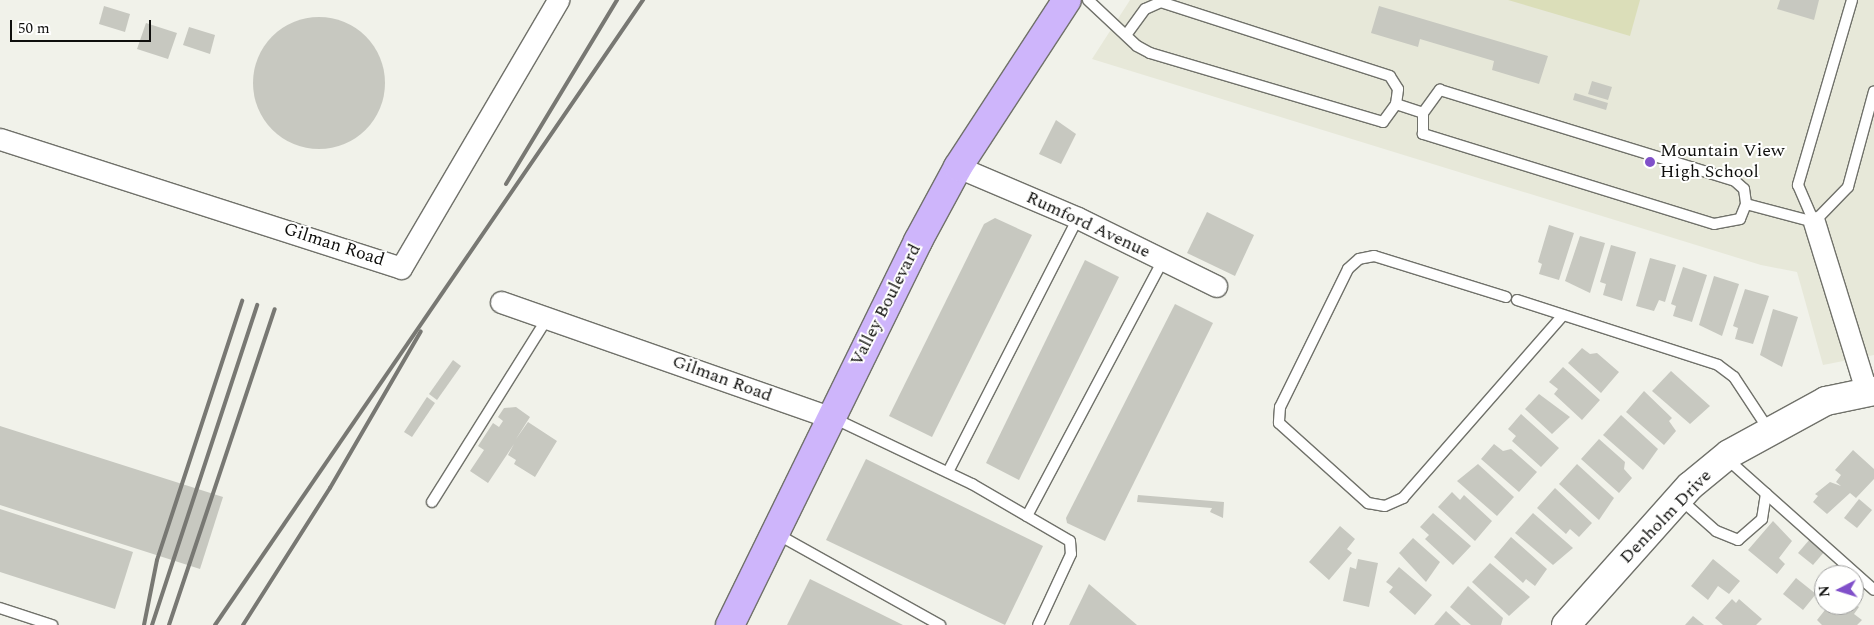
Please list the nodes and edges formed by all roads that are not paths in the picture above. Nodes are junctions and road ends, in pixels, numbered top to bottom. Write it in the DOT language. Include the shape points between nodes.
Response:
graph roads {
  1 [pos="558,0"];
  2 [pos="1067,0"];
  3 [pos="1088,0"];
  4 [pos="1852,0"];
  5 [pos="1127,34"];
  6 [pos="1874,91"];
  7 [pos="1396,104"];
  8 [pos="1423,113"];
  9 [pos="0,139"];
  10 [pos="958,167"];
  11 [pos="1746,204"];
  12 [pos="1078,218"];
  13 [pos="1814,222"];
  14 [pos="1163,260"];
  15 [pos="1216,286"];
  16 [pos="1506,297"];
  17 [pos="1516,300"];
  18 [pos="501,302"];
  19 [pos="1563,315"];
  20 [pos="548,317"];
  21 [pos="1870,390"];
  22 [pos="830,416"];
  23 [pos="1769,430"];
  24 [pos="1726,457"];
  25 [pos="948,472"];
  26 [pos="1766,493"];
  27 [pos="1679,498"];
  28 [pos="432,502"];
  29 [pos="1027,516"];
  30 [pos="776,533"];
  31 [pos="1874,590"];
  32 [pos="0,608"];
  33 [pos="52,625"];
  34 [pos="730,625"];
  35 [pos="940,625"];
  36 [pos="1038,625"];
  37 [pos="1566,625"];
  1 -- 9 [label="street, Gilman Road" via="401,268"];
  2 -- 10 [label="main road, Valley Boulevard"];
  3 -- 5 [label="lane"];
  4 -- 13 [label="lane" via="1798,185"];
  5 -- 7 [label="lane" via="1150,53 1384,122"];
  5 -- 7 [label="lane" via="1145,9 1161,2 1390,76 1398,89"];
  6 -- 13 [label="lane" via="1848,187"];
  7 -- 8 [label="lane"];
  8 -- 11 [label="lane" via="1435,91 1453,92 1736,181 1744,189"];
  8 -- 11 [label="lane" via="1423,134 1714,224 1740,219"];
  10 -- 12 [label="street, Rumford Avenue"];
  10 -- 22 [label="main road, Valley Boulevard"];
  11 -- 13 [label="lane"];
  12 -- 14 [label="street, Rumford Avenue"];
  12 -- 25 [label="lane"];
  13 -- 21 [label="street, Denholm Drive"];
  14 -- 15 [label="street, Rumford Avenue"];
  14 -- 29 [label="lane"];
  16 -- 19 [label="lane" via="1374,256 1359,259 1348,269 1280,407 1279,423 1368,503 1386,506 1403,498"];
  17 -- 19 [label="lane"];
  18 -- 20 [label="street, Gilman Road"];
  19 -- 23 [label="lane" via="1718,365 1734,377"];
  20 -- 22 [label="street, Gilman Road"];
  20 -- 28 [label="lane"];
  21 -- 23 [label="street, Denholm Drive" via="1826,401"];
  22 -- 25 [label="lane"];
  22 -- 30 [label="main road, Valley Boulevard"];
  23 -- 24 [label="street, Denholm Drive"];
  24 -- 26 [label="lane"];
  24 -- 27 [label="street, Denholm Drive"];
  25 -- 29 [label="lane"];
  26 -- 27 [label="lane" via="1762,519 1738,540 1721,535"];
  26 -- 31 [label="lane"];
  27 -- 37 [label="street, Denholm Drive"];
  29 -- 36 [label="lane" via="1070,541 1071,554"];
  30 -- 34 [label="main road, Valley Boulevard"];
  30 -- 35 [label="lane"];
  32 -- 33 [label="lane"];
}
